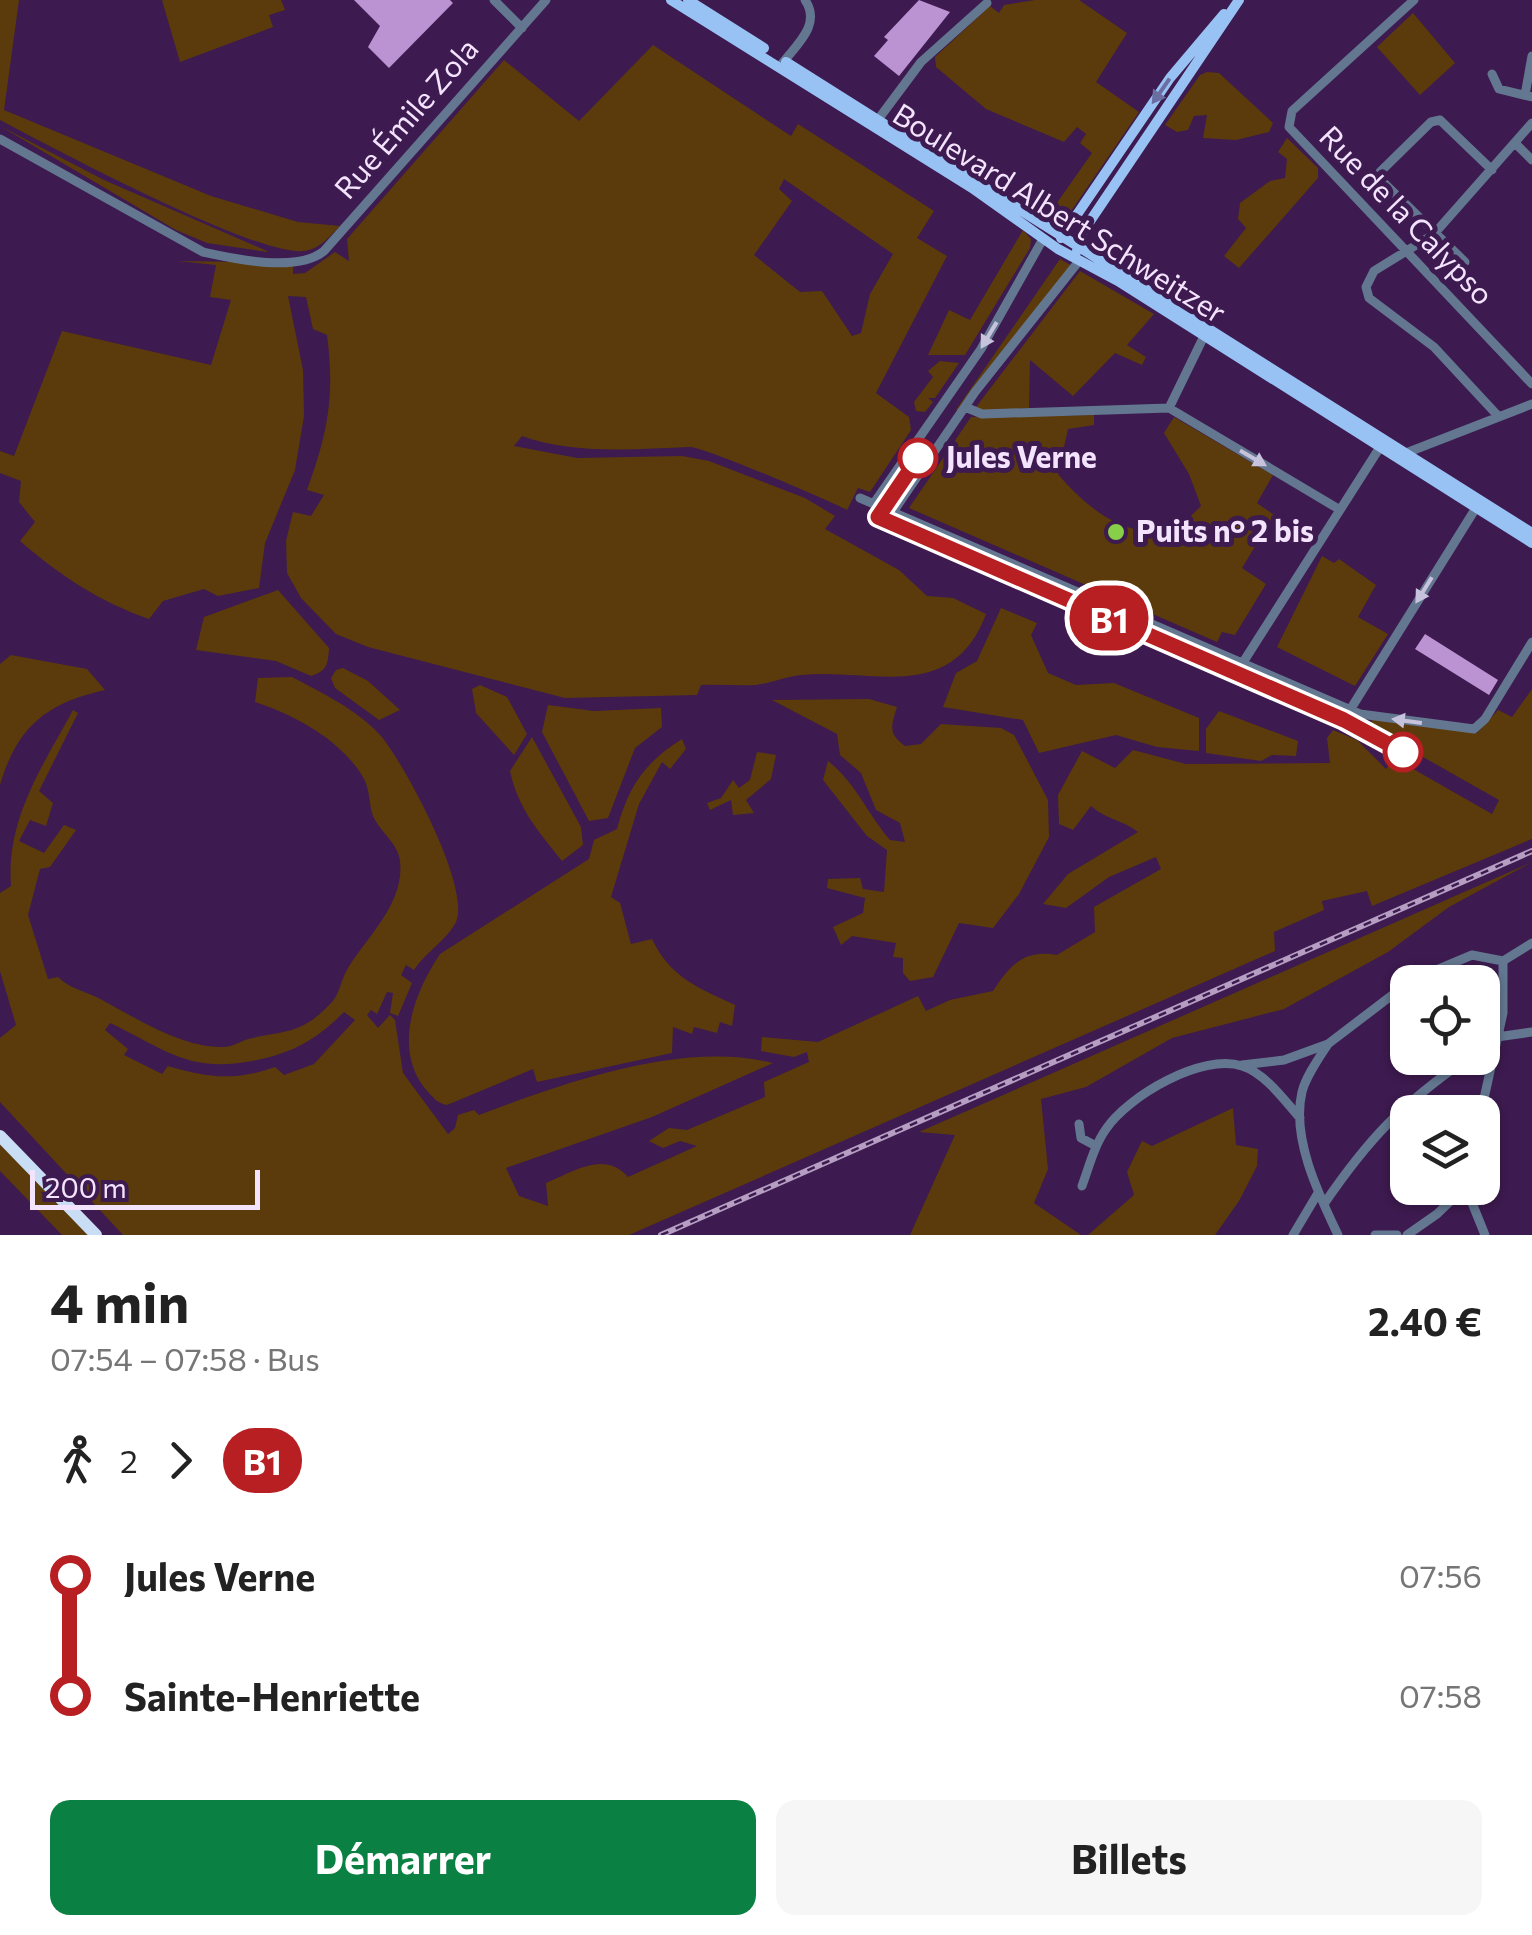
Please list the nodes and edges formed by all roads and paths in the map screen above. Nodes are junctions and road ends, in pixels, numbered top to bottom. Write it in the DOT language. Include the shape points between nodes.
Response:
graph roads {
  1 [pos="494,0"];
  2 [pos="546,0"];
  3 [pos="671,0"];
  4 [pos="688,0"];
  5 [pos="805,0"];
  6 [pos="1239,0"];
  7 [pos="1414,0"];
  8 [pos="987,3"];
  9 [pos="522,28"];
  10 [pos="1532,56"];
  11 [pos="782,64"];
  12 [pos="1492,74"];
  13 [pos="1528,96"];
  14 [pos="876,122"];
  15 [pos="1532,124"];
  16 [pos="0,139"];
  17 [pos="1516,144"];
  18 [pos="1532,160"];
  19 [pos="1492,170"];
  20 [pos="1434,234"];
  21 [pos="1055,240"];
  22 [pos="1406,252"];
  23 [pos="1078,253"];
  24 [pos="1465,262"];
  25 [pos="1206,332"];
  26 [pos="1532,384"];
  27 [pos="1532,404"];
  28 [pos="964,407"];
  29 [pos="1168,408"];
  30 [pos="1499,418"];
  31 [pos="1435,442"];
  32 [pos="1378,446"];
  33 [pos="1390,453"];
  34 [pos="1406,456"];
  35 [pos="1367,463"];
  36 [pos="1421,468"];
  37 [pos="860,498"];
  38 [pos="874,504"];
  39 [pos="1478,504"];
  40 [pos="1337,508"];
  41 [pos="893,512"];
  42 [pos="1532,533"];
  43 [pos="1532,544"];
  44 [pos="1532,642"];
  45 [pos="1242,664"];
  46 [pos="1350,710"];
  47 [pos="1532,943"];
  48 [pos="1502,961"];
  49 [pos="1448,965"];
  50 [pos="1390,997"];
  51 [pos="1500,1025"];
  52 [pos="1532,1032"];
  53 [pos="1500,1037"];
  54 [pos="1328,1044"];
  55 [pos="1242,1065"];
  56 [pos="1444,1075"];
  57 [pos="1300,1118"];
  58 [pos="1079,1124"];
  59 [pos="0,1135"];
  60 [pos="1096,1146"];
  61 [pos="1082,1186"];
  62 [pos="1318,1193"];
  63 [pos="1324,1204"];
  64 [pos="1447,1205"];
  65 [pos="1472,1205"];
  66 [pos="96,1235"];
  67 [pos="1293,1235"];
  68 [pos="1338,1235"];
  69 [pos="1375,1235"];
  70 [pos="1397,1235"];
  71 [pos="1408,1235"];
  72 [pos="1485,1235"];
  1 -- 9 [label="street"];
  2 -- 9 [label="street, Rue Émile Zola"];
  3 -- 11 [label="main road, Boulevard Albert Schweitzer"];
  4 -- 11 [label="main road, Boulevard Albert Schweitzer"];
  5 -- 11 [label="street" via="811,25"];
  6 -- 21 [label="main road, one-way" via="1184,59"];
  6 -- 23 [label="main road"];
  7 -- 22 [label="street, Rue de la Calypso" via="1292,111 1288,122"];
  8 -- 14 [label="street" via="920,62"];
  9 -- 16 [label="street, Rue Émile Zola" via="324,251 299,261 204,252"];
  10 -- 13 [label="street"];
  11 -- 14 [label="main road, Boulevard Albert Schweitzer"];
  12 -- 13 [label="street" via="1499,89"];
  14 -- 21 [label="main road, Boulevard Albert Schweitzer"];
  14 -- 21 [label="main road, Boulevard Albert Schweitzer"];
  15 -- 17 [label="street"];
  17 -- 18 [label="street"];
  17 -- 19 [label="street"];
  19 -- 20 [label="street"];
  19 -- 20 [label="street" via="1440,120 1382,168 1383,182"];
  20 -- 22 [label="street"];
  20 -- 24 [label="street"];
  21 -- 23 [label="main road, Boulevard Albert Schweitzer"];
  21 -- 23 [label="main road, Boulevard Albert Schweitzer"];
  21 -- 38 [label="street, one-way"];
  22 -- 26 [label="street, Rue de la Calypso"];
  22 -- 30 [label="street" via="1374,271 1366,282 1369,298 1434,347"];
  23 -- 25 [label="main road, Boulevard Albert Schweitzer"];
  23 -- 25 [label="main road, Boulevard Albert Schweitzer" via="1133,280"];
  23 -- 28 [label="street"];
  25 -- 29 [label="street"];
  25 -- 32 [label="main road, Boulevard Albert Schweitzer"];
  25 -- 34 [label="main road, Boulevard Albert Schweitzer"];
  27 -- 30 [label="street"];
  28 -- 29 [label="street" via="982,414"];
  28 -- 41 [label="street"];
  29 -- 40 [label="street, one-way"];
  30 -- 31 [label="street"];
  31 -- 34 [label="street"];
  31 -- 36 [label="street"];
  32 -- 33 [label="main road, Boulevard Albert Schweitzer"];
  32 -- 34 [label="street"];
  32 -- 35 [label="street"];
  33 -- 34 [label="street"];
  33 -- 35 [label="street"];
  33 -- 36 [label="main road, Boulevard Albert Schweitzer"];
  34 -- 36 [label="main road, Boulevard Albert Schweitzer"];
  35 -- 40 [label="street"];
  36 -- 39 [label="main road, Boulevard Albert Schweitzer"];
  37 -- 38 [label="street"];
  38 -- 41 [label="street"];
  39 -- 42 [label="main road, Boulevard Albert Schweitzer"];
  39 -- 43 [label="main road, Boulevard Albert Schweitzer"];
  39 -- 46 [label="street, one-way"];
  40 -- 45 [label="street"];
  41 -- 45 [label="street"];
  44 -- 46 [label="street, one-way" via="1481,725 1465,730"];
  45 -- 46 [label="street"];
  47 -- 48 [label="street"];
  48 -- 49 [label="street" via="1472,954"];
  48 -- 51 [label="street"];
  50 -- 54 [label="street"];
  52 -- 53 [label="street"];
  54 -- 55 [label="street" via="1284,1060"];
  54 -- 57 [label="street" via="1302,1090"];
  55 -- 57 [label="street" via="1276,1089"];
  55 -- 60 [label="street" via="1196,1069 1141,1094"];
  56 -- 63 [label="street" via="1408,1100 1365,1145"];
  57 -- 62 [label="street"];
  58 -- 60 [label="street" via="1081,1138"];
  59 -- 66 [label="highway"];
  60 -- 61 [label="street"];
  62 -- 63 [label="street"];
  62 -- 67 [label="street"];
  63 -- 68 [label="street"];
  64 -- 71 [label="street"];
  65 -- 72 [label="street"];
  69 -- 70 [label="street"];
}
